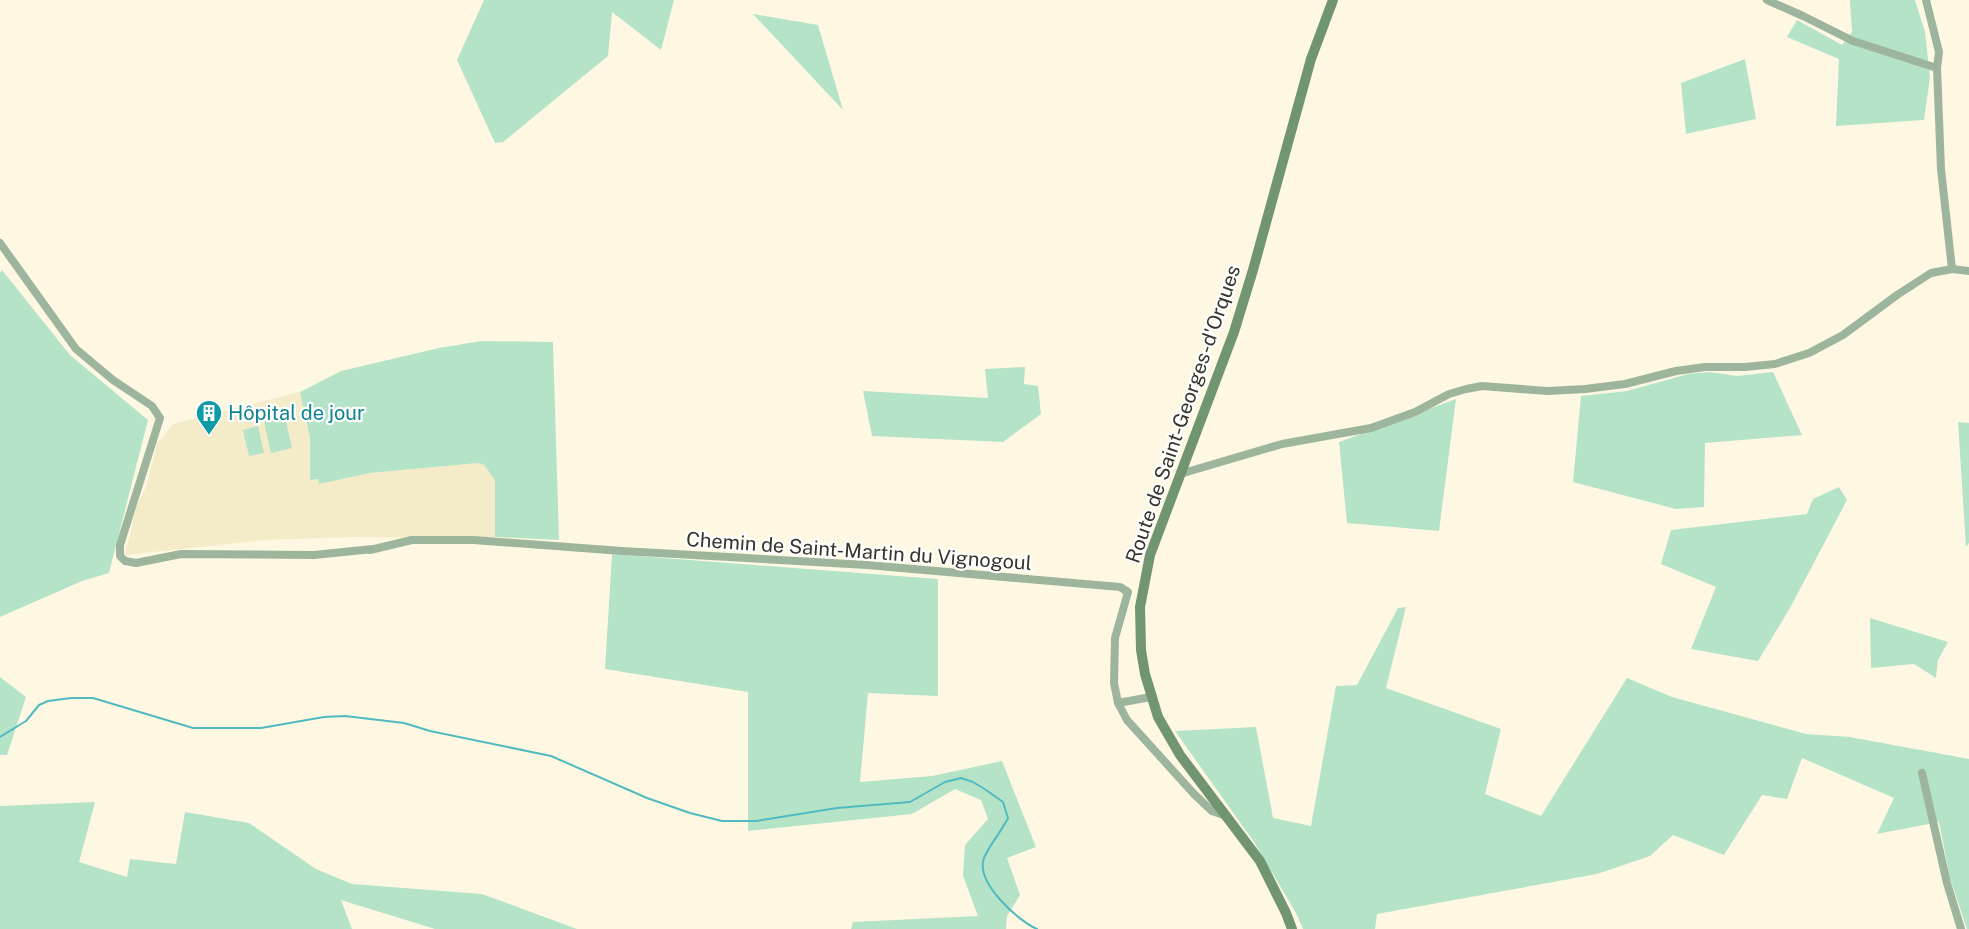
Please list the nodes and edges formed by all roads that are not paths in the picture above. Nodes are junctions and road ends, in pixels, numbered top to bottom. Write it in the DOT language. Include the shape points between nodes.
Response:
graph roads {
  1 [pos="1333,0"];
  2 [pos="1767,0"];
  3 [pos="1926,0"];
  4 [pos="1937,68"];
  5 [pos="0,243"];
  6 [pos="1952,268"];
  7 [pos="1969,271"];
  8 [pos="1180,474"];
  9 [pos="1151,697"];
  10 [pos="1118,703"];
  11 [pos="1922,773"];
  12 [pos="1226,816"];
  13 [pos="1292,929"];
  14 [pos="1961,929"];
  1 -- 8 [label="street, Route de Saint-Georges-d'Orques" via="1311,59 1234,332"];
  2 -- 4 [label="street" via="1853,41"];
  3 -- 4 [label="street" via="1939,52"];
  4 -- 6 [label="street" via="1941,169"];
  5 -- 10 [label="street, Chemin de Saint-Martin du Vignogoul" via="76,349 152,406 160,418 120,545 120,556 125,561 136,563 181,554 315,555 370,550 412,540 473,540 1120,587 1128,592 1115,638 1114,683"];
  6 -- 7 [label="street"];
  6 -- 8 [label="street" via="1931,273 1809,354 1775,364 1676,370 1625,384 1547,391 1482,386 1449,394 1371,428 1282,444"];
  8 -- 9 [label="street, Route de Saint-Georges-d'Orques" via="1150,555 1140,607 1141,650"];
  9 -- 10 [label="street"];
  9 -- 12 [label="street, Route de Saint-Georges-d'Orques" via="1180,755"];
  10 -- 12 [label="street, Chemin de Saint-Martin du Vignogoul" via="1127,720 1194,794 1212,811"];
  11 -- 14 [label="street"];
  12 -- 13 [label="street, Route de Saint-Georges-d'Orques" via="1260,861"];
}
